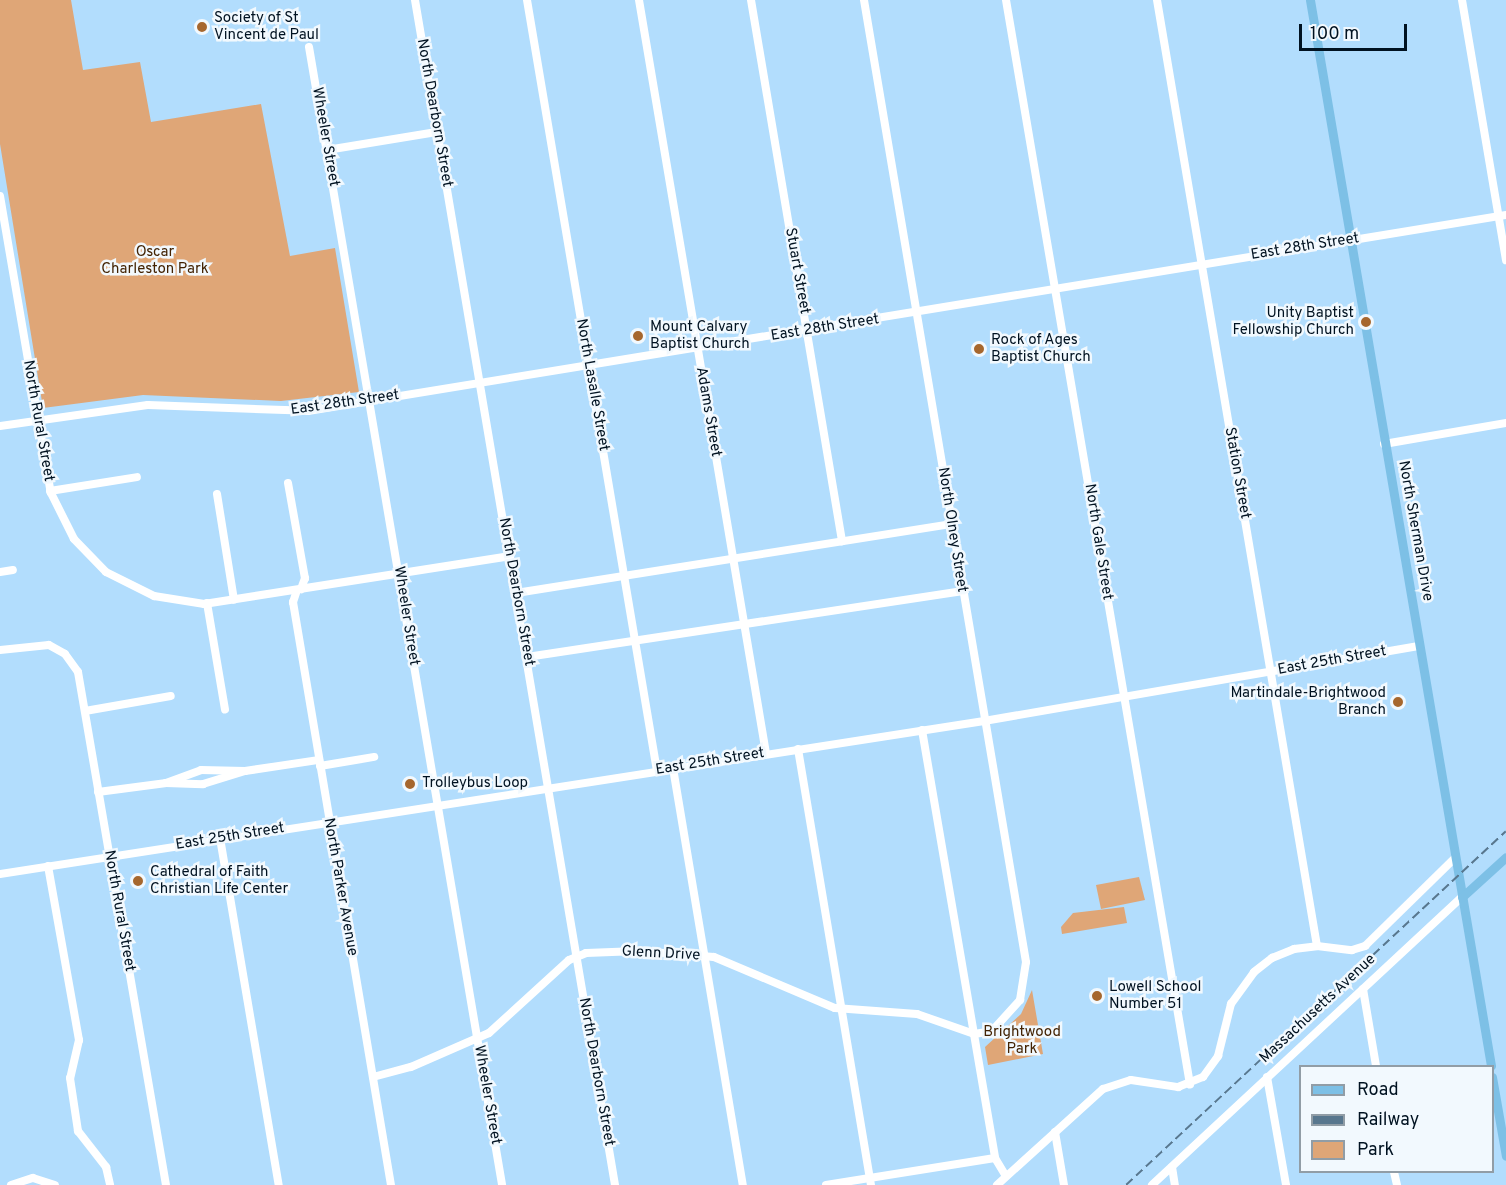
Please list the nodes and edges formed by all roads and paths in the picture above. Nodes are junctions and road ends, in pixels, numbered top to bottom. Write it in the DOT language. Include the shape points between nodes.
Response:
graph roads {
  1 [pos="415,0"];
  2 [pos="527,0"];
  3 [pos="639,0"];
  4 [pos="751,0"];
  5 [pos="864,0"];
  6 [pos="1006,0"];
  7 [pos="1158,0"];
  8 [pos="1310,0"];
  9 [pos="1462,0"];
  10 [pos="309,47"];
  11 [pos="437,132"];
  12 [pos="327,150"];
  13 [pos="0,199"];
  14 [pos="1502,215"];
  15 [pos="1350,240"];
  16 [pos="1506,260"];
  17 [pos="1202,264"];
  18 [pos="1056,290"];
  19 [pos="916,313"];
  20 [pos="807,331"];
  21 [pos="698,348"];
  22 [pos="589,365"];
  23 [pos="480,382"];
  24 [pos="370,400"];
  25 [pos="37,420"];
  26 [pos="1506,423"];
  27 [pos="0,426"];
  28 [pos="1384,444"];
  29 [pos="137,477"];
  30 [pos="288,483"];
  31 [pos="50,491"];
  32 [pos="217,494"];
  33 [pos="951,524"];
  34 [pos="842,541"];
  35 [pos="510,556"];
  36 [pos="733,558"];
  37 [pos="13,570"];
  38 [pos="0,572"];
  39 [pos="399,574"];
  40 [pos="624,574"];
  41 [pos="299,590"];
  42 [pos="963,591"];
  43 [pos="516,592"];
  44 [pos="234,600"];
  45 [pos="207,603"];
  46 [pos="744,625"];
  47 [pos="635,641"];
  48 [pos="1419,646"];
  49 [pos="0,650"];
  50 [pos="527,657"];
  51 [pos="1271,672"];
  52 [pos="171,696"];
  53 [pos="1124,697"];
  54 [pos="225,709"];
  55 [pos="85,711"];
  56 [pos="984,721"];
  57 [pos="922,730"];
  58 [pos="798,749"];
  59 [pos="766,753"];
  60 [pos="374,757"];
  61 [pos="319,763"];
  62 [pos="673,768"];
  63 [pos="245,771"];
  64 [pos="657,771"];
  65 [pos="166,783"];
  66 [pos="548,786"];
  67 [pos="98,792"];
  68 [pos="437,804"];
  69 [pos="328,821"];
  70 [pos="220,838"];
  71 [pos="109,856"];
  72 [pos="1506,857"];
  73 [pos="1455,858"];
  74 [pos="48,866"];
  75 [pos="0,873"];
  76 [pos="1462,897"];
  77 [pos="1317,946"];
  78 [pos="576,955"];
  79 [pos="704,955"];
  80 [pos="1363,989"];
  81 [pos="842,1010"];
  82 [pos="974,1034"];
  83 [pos="477,1039"];
  84 [pos="1376,1065"];
  85 [pos="1491,1065"];
  86 [pos="373,1077"];
  87 [pos="1267,1077"];
  88 [pos="1190,1084"];
  89 [pos="1494,1088"];
  90 [pos="1055,1132"];
  91 [pos="1506,1156"];
  92 [pos="995,1158"];
  93 [pos="1172,1167"];
  94 [pos="1006,1176"];
  95 [pos="871,1182"];
  96 [pos="11,1185"];
  97 [pos="54,1185"];
  98 [pos="110,1185"];
  99 [pos="166,1185"];
  100 [pos="279,1185"];
  101 [pos="391,1185"];
  102 [pos="502,1185"];
  103 [pos="615,1185"];
  104 [pos="743,1185"];
  105 [pos="826,1185"];
  106 [pos="997,1185"];
  107 [pos="1064,1185"];
  108 [pos="1152,1185"];
  109 [pos="1175,1185"];
  110 [pos="1286,1185"];
  1 -- 11 [label="street, North Dearborn Street"];
  2 -- 22 [label="street, North Lasalle Street"];
  3 -- 21 [label="street, Adams Street"];
  4 -- 20 [label="street, Stuart Street"];
  5 -- 19 [label="street, North Olney Street"];
  6 -- 18 [label="street, North Gale Street"];
  7 -- 17 [label="street, Station Street"];
  8 -- 15 [label="main road, North Sherman Drive"];
  9 -- 14 [label="street"];
  10 -- 12 [label="street, Wheeler Street"];
  11 -- 12 [label="street"];
  11 -- 23 [label="street, North Dearborn Street"];
  12 -- 24 [label="street, Wheeler Street"];
  13 -- 25 [label="street, North Rural Street"];
  14 -- 15 [label="street, East 28th Street"];
  14 -- 16 [label="street"];
  15 -- 17 [label="street, East 28th Street"];
  15 -- 28 [label="main road, North Sherman Drive"];
  17 -- 18 [label="street, East 28th Street"];
  17 -- 51 [label="street, Station Street"];
  18 -- 19 [label="street, East 28th Street"];
  18 -- 53 [label="street, North Gale Street"];
  19 -- 20 [label="street, East 28th Street"];
  19 -- 33 [label="street, North Olney Street"];
  20 -- 21 [label="street, East 28th Street"];
  20 -- 34 [label="street, Stuart Street"];
  21 -- 22 [label="street, East 28th Street"];
  21 -- 36 [label="street, Adams Street"];
  22 -- 23 [label="street, East 28th Street"];
  22 -- 40 [label="street, North Lasalle Street"];
  23 -- 24 [label="street, East 28th Street"];
  23 -- 35 [label="street, North Dearborn Street"];
  24 -- 25 [label="street, East 28th Street" via="295,411 125,406"];
  24 -- 39 [label="street, Wheeler Street"];
  25 -- 27 [label="street, East 28th Street"];
  25 -- 31 [label="street, North Rural Street"];
  26 -- 28 [label="street"];
  28 -- 48 [label="main road, North Sherman Drive"];
  29 -- 31 [label="street"];
  30 -- 41 [label="street, North Parker Avenue" via="305,578"];
  31 -- 45 [label="street, North Rural Street" via="64,525 86,554 126,584 157,597"];
  32 -- 44 [label="street"];
  33 -- 34 [label="street"];
  33 -- 42 [label="street, North Olney Street"];
  34 -- 36 [label="street"];
  35 -- 39 [label="street, North Rural Street"];
  35 -- 43 [label="street, North Dearborn Street"];
  36 -- 40 [label="street"];
  36 -- 46 [label="street, Adams Street"];
  37 -- 38 [label="street"];
  39 -- 41 [label="street, North Rural Street"];
  39 -- 68 [label="street, Wheeler Street"];
  40 -- 43 [label="street"];
  40 -- 47 [label="street, North Lasalle Street"];
  41 -- 44 [label="street, North Rural Street"];
  41 -- 61 [label="street, North Parker Avenue" via="293,602"];
  42 -- 46 [label="street"];
  42 -- 56 [label="street, North Olney Street"];
  43 -- 50 [label="street, North Dearborn Street"];
  44 -- 45 [label="street, North Rural Street"];
  45 -- 54 [label="street"];
  46 -- 47 [label="street"];
  46 -- 59 [label="street, Adams Street"];
  47 -- 50 [label="street"];
  47 -- 64 [label="street, North Lasalle Street"];
  48 -- 51 [label="street, East 25th Street"];
  48 -- 73 [label="main road, North Sherman Drive"];
  49 -- 55 [label="street, North Rural Street" via="33,644 53,647 75,666"];
  50 -- 66 [label="street, North Dearborn Street"];
  51 -- 53 [label="street, East 25th Street"];
  51 -- 77 [label="street, Station Street"];
  52 -- 55 [label="street"];
  53 -- 56 [label="street, East 25th Street"];
  53 -- 88 [label="street, North Gale Street"];
  55 -- 67 [label="street, North Rural Street"];
  56 -- 57 [label="street, East 25th Street"];
  56 -- 82 [label="street, North Olney Street" via="1026,971 1022,994 1013,1010 992,1031"];
  57 -- 58 [label="street, East 25th Street"];
  57 -- 82 [label="street"];
  58 -- 59 [label="street, East 25th Street"];
  58 -- 81 [label="street"];
  59 -- 62 [label="street, East 25th Street"];
  60 -- 61 [label="street"];
  61 -- 63 [label="street"];
  61 -- 69 [label="street, North Parker Avenue"];
  62 -- 64 [label="street, East 25th Street"];
  62 -- 79 [label="street"];
  63 -- 65 [label="street" via="203,784"];
  63 -- 65 [label="street" via="201,770"];
  64 -- 66 [label="street, East 25th Street"];
  65 -- 67 [label="street"];
  66 -- 68 [label="street, East 25th Street"];
  66 -- 78 [label="street, North Dearborn Street"];
  67 -- 71 [label="street, North Rural Street"];
  68 -- 69 [label="street, East 25th Street"];
  68 -- 83 [label="street, Wheeler Street"];
  69 -- 70 [label="street, East 25th Street"];
  69 -- 86 [label="street, North Parker Avenue"];
  70 -- 71 [label="street, East 25th Street"];
  70 -- 100 [label="street"];
  71 -- 74 [label="street, East 25th Street"];
  71 -- 99 [label="street, North Rural Street"];
  72 -- 76 [label="main road, Massachusetts Avenue"];
  73 -- 76 [label="main road, North Sherman Drive"];
  73 -- 77 [label="street" via="1357,950"];
  74 -- 75 [label="street, East 25th Street"];
  74 -- 98 [label="street" via="79,1040 70,1078 78,1131 106,1167"];
  76 -- 80 [label="street, Massachusetts Avenue"];
  76 -- 85 [label="main road, North Sherman Drive"];
  77 -- 88 [label="street" via="1280,954 1254,972 1231,1004 1217,1060 1203,1077"];
  78 -- 79 [label="street, Glenn Drive" via="638,951"];
  78 -- 83 [label="street" via="502,1023"];
  78 -- 103 [label="street, North Dearborn Street"];
  79 -- 81 [label="street, Glenn Drive"];
  79 -- 104 [label="street"];
  80 -- 84 [label="street"];
  80 -- 87 [label="street, Massachusetts Avenue"];
  81 -- 82 [label="street, Glenn Drive" via="917,1014"];
  81 -- 95 [label="street"];
  82 -- 92 [label="street"];
  83 -- 86 [label="street" via="411,1067"];
  83 -- 102 [label="street, Wheeler Street"];
  86 -- 101 [label="street, North Parker Avenue"];
  87 -- 93 [label="street, Massachusetts Avenue"];
  87 -- 110 [label="street"];
  88 -- 90 [label="street" via="1173,1088 1135,1080 1116,1082 1097,1092"];
  89 -- 91 [label="main road"];
  90 -- 94 [label="street"];
  90 -- 107 [label="street"];
  92 -- 94 [label="street"];
  92 -- 95 [label="street"];
  93 -- 108 [label="street, Massachusetts Avenue"];
  93 -- 109 [label="street"];
  94 -- 106 [label="street"];
  95 -- 105 [label="street"];
  96 -- 97 [label="street" via="33,1178"];
}
